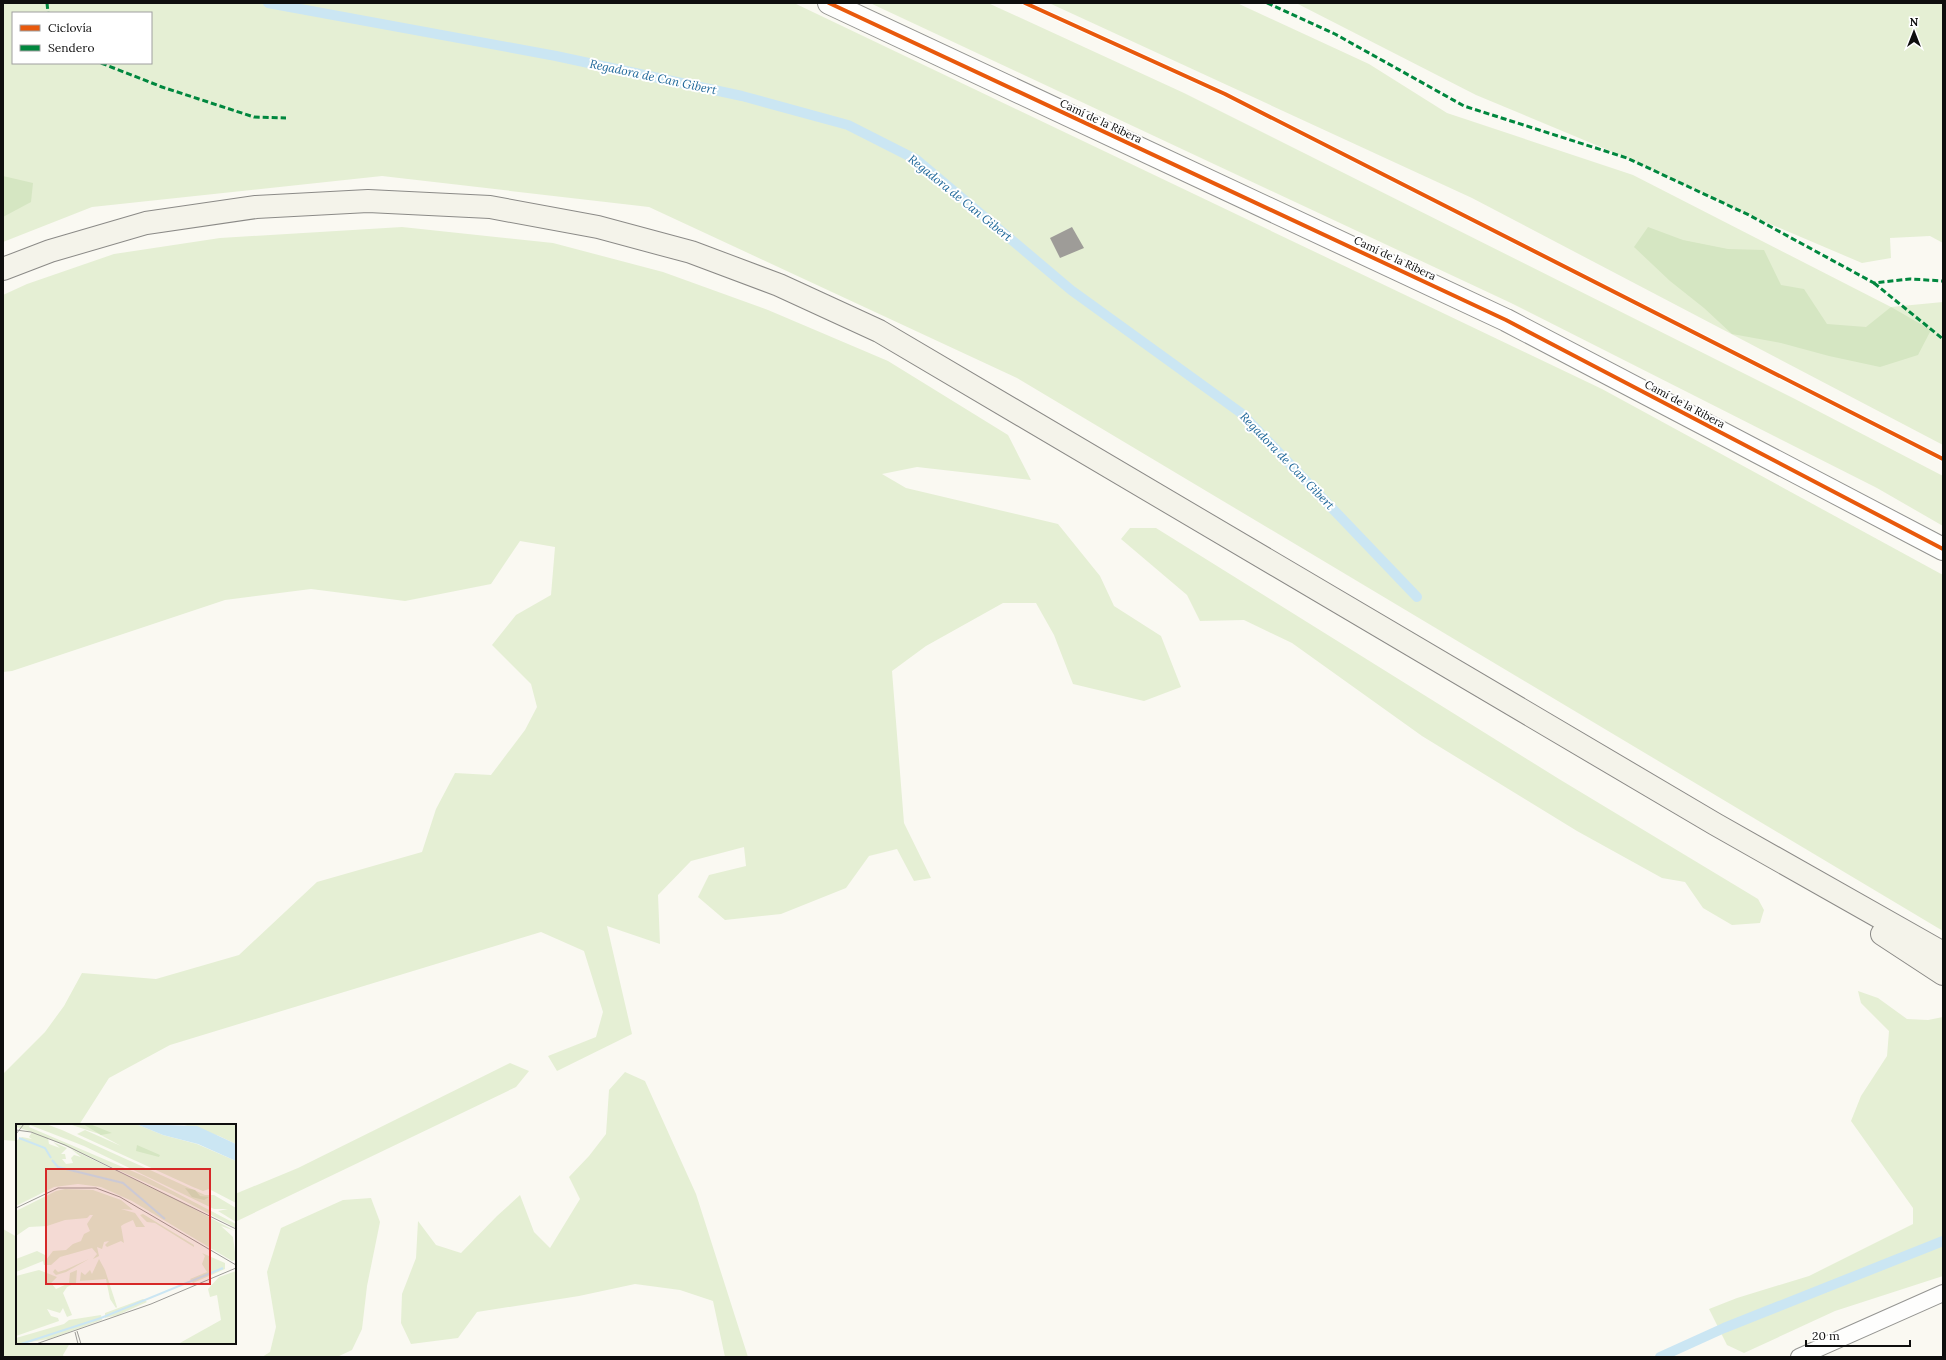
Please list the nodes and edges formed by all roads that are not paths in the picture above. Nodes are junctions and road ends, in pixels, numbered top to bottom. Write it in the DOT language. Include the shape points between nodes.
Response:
graph roads {
  1 [pos="829,3"];
  2 [pos="3,269"];
  3 [pos="1943,549"];
  4 [pos="1715,824"];
  5 [pos="1943,953"];
  6 [pos="1943,974"];
  7 [pos="1943,1293"];
  8 [pos="1800,1357"];
  1 -- 3 [label="street, Camí de la Ribera" via="1506,320"];
  2 -- 4 [label="main road" via="50,251 146,223 256,207 368,201 490,207 598,227 691,252 779,285 879,331"];
  4 -- 5 [label="main road"];
  4 -- 6 [label="main road"];
  7 -- 8 [label="lane"];
}
